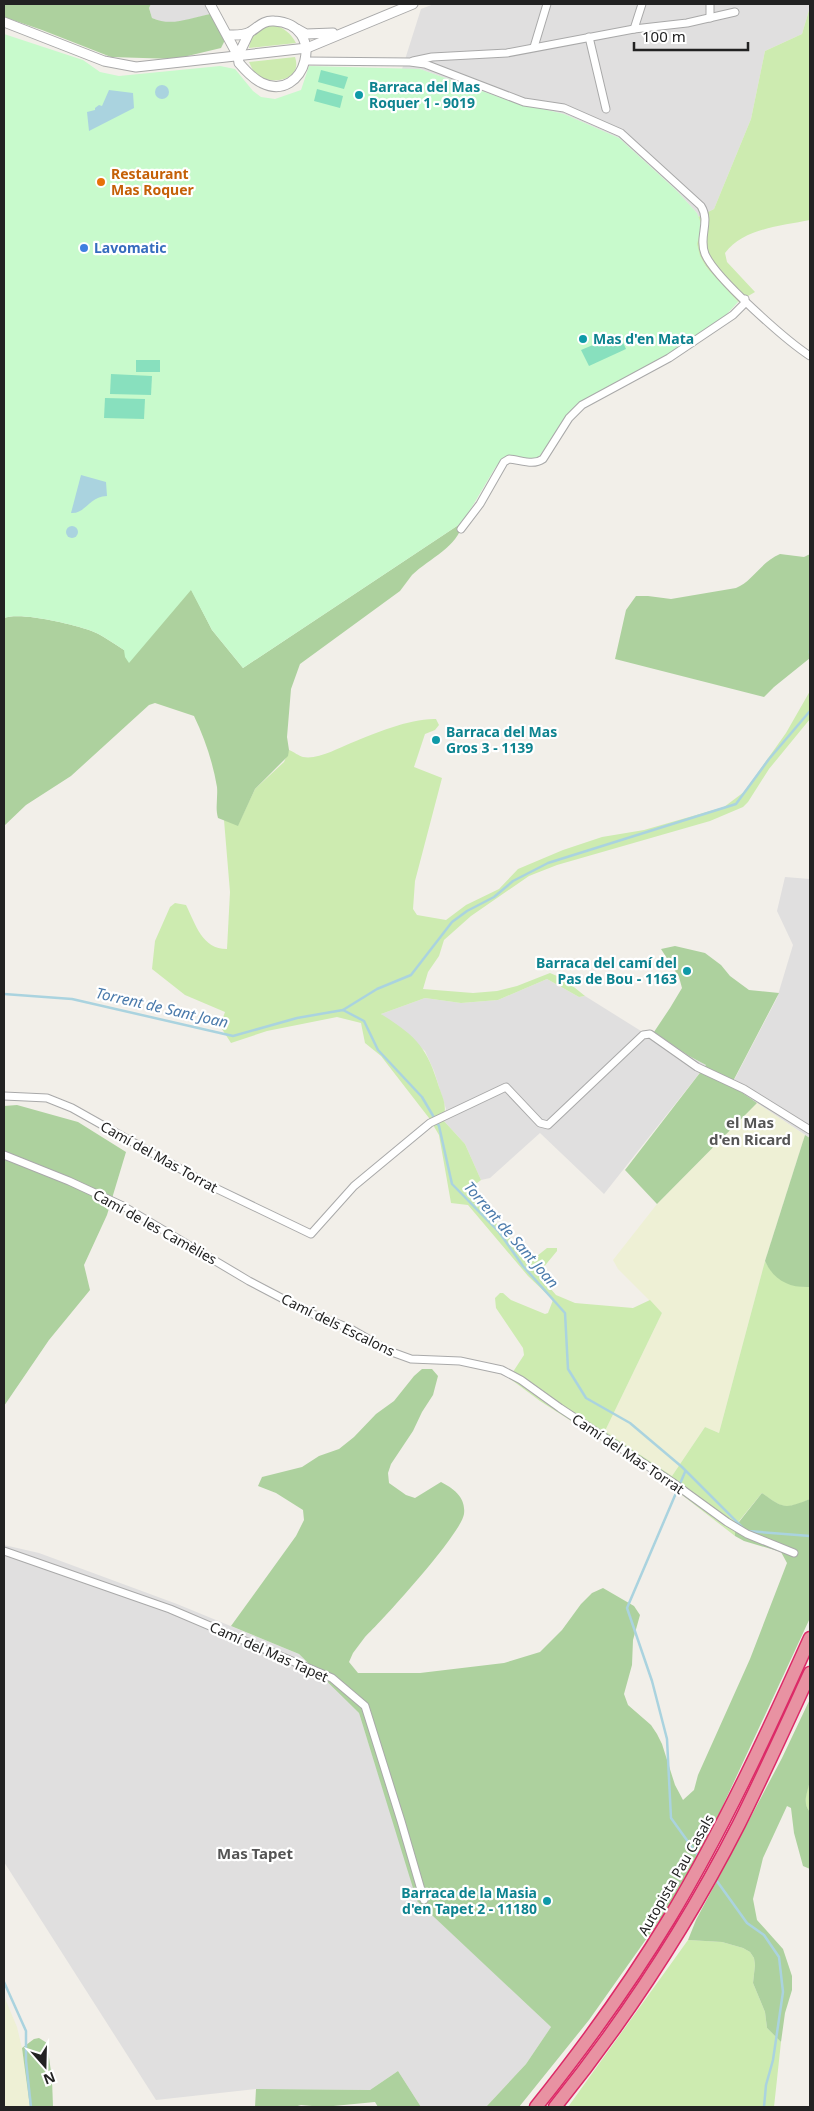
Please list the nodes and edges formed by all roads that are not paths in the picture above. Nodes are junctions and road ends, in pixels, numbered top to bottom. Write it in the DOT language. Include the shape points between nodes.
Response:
graph roads {
  1 [pos="210,4"];
  2 [pos="413,4"];
  3 [pos="547,4"];
  4 [pos="642,4"];
  5 [pos="710,4"];
  6 [pos="734,12"];
  7 [pos="710,18"];
  8 [pos="4,22"];
  9 [pos="294,28"];
  10 [pos="634,29"];
  11 [pos="350,30"];
  12 [pos="249,33"];
  13 [pos="228,35"];
  14 [pos="589,37"];
  15 [pos="534,47"];
  16 [pos="307,48"];
  17 [pos="238,56"];
  18 [pos="306,61"];
  19 [pos="410,62"];
  20 [pos="606,109"];
  21 [pos="745,299"];
  22 [pos="810,356"];
  23 [pos="461,529"];
  24 [pos="4,1096"];
  25 [pos="810,1130"];
  26 [pos="4,1156"];
  27 [pos="249,1280"];
  28 [pos="460,1361"];
  29 [pos="4,1551"];
  30 [pos="794,1553"];
  31 [pos="810,1638"];
  32 [pos="810,1673"];
  33 [pos="424,1900"];
  34 [pos="536,2107"];
  35 [pos="555,2107"];
  1 -- 13 [label="street"];
  2 -- 11 [label="street"];
  3 -- 15 [label="street"];
  4 -- 10 [label="street"];
  5 -- 7 [label="street"];
  6 -- 7 [label="street"];
  7 -- 10 [label="street"];
  8 -- 17 [label="street" via="125,66"];
  9 -- 11 [label="street" via="306,34 322,35"];
  9 -- 12 [label="street" via="272,21 259,24"];
  9 -- 16 [label="street"];
  10 -- 14 [label="street"];
  11 -- 16 [label="street"];
  12 -- 13 [label="street"];
  12 -- 17 [label="street"];
  13 -- 17 [label="street"];
  14 -- 15 [label="street"];
  14 -- 20 [label="street"];
  15 -- 19 [label="street" via="507,53 432,57"];
  16 -- 17 [label="street"];
  16 -- 18 [label="street"];
  17 -- 18 [label="street" via="238,63 255,78 277,87 297,76"];
  18 -- 19 [label="street"];
  19 -- 21 [label="street" via="425,64 524,102 564,108 621,133 701,206 706,214 702,240 706,256"];
  21 -- 22 [label="street" via="784,337"];
  21 -- 23 [label="street" via="733,315 669,358 582,405 569,418 539,462 509,459 504,462"];
  24 -- 25 [label="street, Camí del Mas Torrat" via="47,1098 72,1108 208,1185 311,1234 354,1186 430,1123 506,1087 540,1123 548,1125 643,1035 650,1034 697,1067 744,1089"];
  26 -- 27 [label="street, Camí de les Camèlies" via="69,1180 123,1206"];
  27 -- 28 [label="street, Camí dels Escalons" via="389,1351 411,1359"];
  28 -- 30 [label="street, Camí del Mas Torrat" via="502,1370 521,1380 727,1522"];
  29 -- 33 [label="street, Camí del Mas Tapet" via="170,1609 332,1678 365,1706"];
  31 -- 34 [label="highway, Autopista Pau Casals" via="728,1812 670,1918 589,2040"];
  32 -- 35 [label="highway, Autopista Pau Casals" via="738,1825 691,1909 627,2010"];
}
